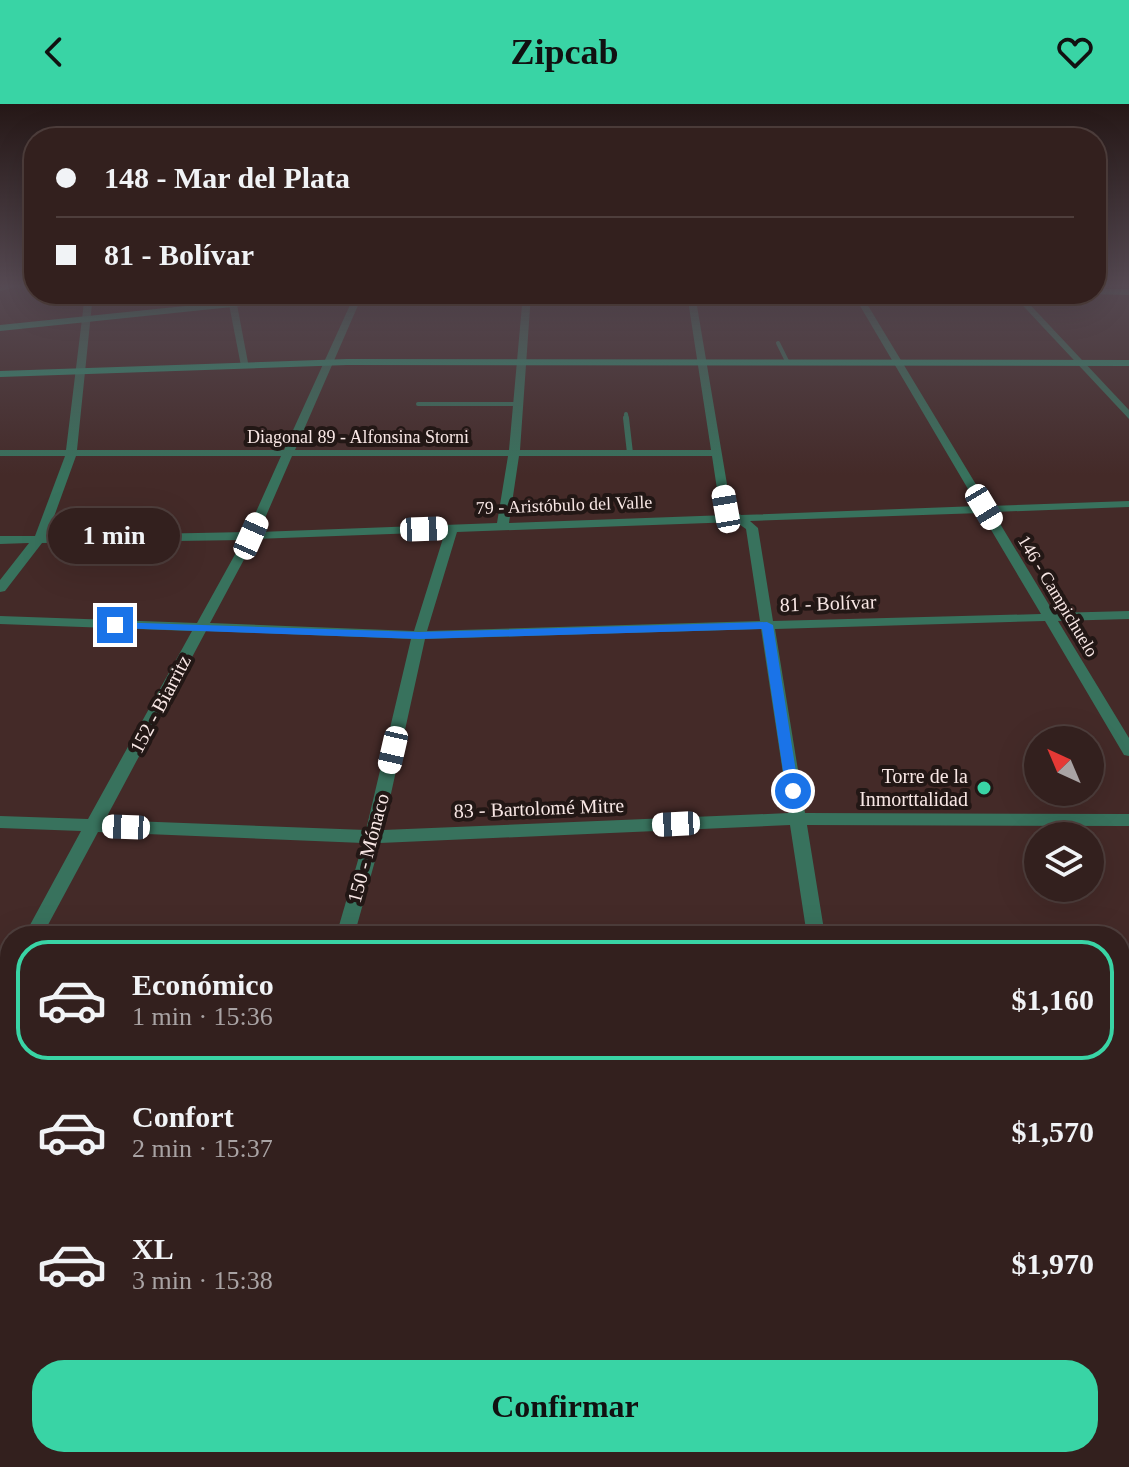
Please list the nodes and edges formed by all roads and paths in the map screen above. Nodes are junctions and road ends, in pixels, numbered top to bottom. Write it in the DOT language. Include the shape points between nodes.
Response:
graph roads {
  1 [pos="85,348"];
  2 [pos="242,348"];
  3 [pos="335,348"];
  4 [pos="522,348"];
  5 [pos="700,348"];
  6 [pos="780,348"];
  7 [pos="889,348"];
  8 [pos="1066,348"];
  9 [pos="521,362"];
  10 [pos="702,362"];
  11 [pos="328,363"];
  12 [pos="788,363"];
  13 [pos="1080,363"];
  14 [pos="1129,363"];
  15 [pos="899,364"];
  16 [pos="246,366"];
  17 [pos="82,371"];
  18 [pos="0,374"];
  19 [pos="418,404"];
  20 [pos="517,404"];
  21 [pos="626,414"];
  22 [pos="1129,416"];
  23 [pos="0,453"];
  24 [pos="72,453"];
  25 [pos="287,453"];
  26 [pos="630,453"];
  27 [pos="717,453"];
  28 [pos="514,454"];
  29 [pos="1129,504"];
  30 [pos="984,507"];
  31 [pos="737,517"];
  32 [pos="503,525"];
  33 [pos="453,527"];
  34 [pos="251,536"];
  35 [pos="40,539"];
  36 [pos="0,540"];
  37 [pos="0,588"];
  38 [pos="1129,615"];
  39 [pos="1050,616"];
  40 [pos="0,620"];
  41 [pos="767,625"];
  42 [pos="202,628"];
  43 [pos="419,635"];
  44 [pos="1129,751"];
  45 [pos="797,819"];
  46 [pos="1129,820"];
  47 [pos="0,822"];
  48 [pos="95,826"];
  49 [pos="373,837"];
  50 [pos="39,926"];
  51 [pos="348,926"];
  52 [pos="814,926"];
  1 -- 17 [label="street"];
  2 -- 16 [label="street"];
  3 -- 11 [label="street, 152 - Biarritz"];
  4 -- 9 [label="street"];
  5 -- 10 [label="street"];
  6 -- 12 [label="lane"];
  7 -- 15 [label="street, 146 - Campichuelo"];
  8 -- 13 [label="street"];
  9 -- 10 [label="street"];
  9 -- 11 [label="street"];
  9 -- 20 [label="street"];
  10 -- 12 [label="street"];
  10 -- 27 [label="street"];
  11 -- 16 [label="street"];
  11 -- 25 [label="street, 152 - Biarritz"];
  12 -- 15 [label="street"];
  13 -- 14 [label="street"];
  13 -- 15 [label="street"];
  13 -- 22 [label="street"];
  15 -- 30 [label="street, 146 - Campichuelo"];
  16 -- 17 [label="street"];
  17 -- 18 [label="street"];
  17 -- 24 [label="street"];
  19 -- 20 [label="lane"];
  20 -- 28 [label="street"];
  21 -- 26 [label="lane"];
  23 -- 24 [label="street, Diagonal 89 - Alfonsina Storni"];
  24 -- 25 [label="street, Diagonal 89 - Alfonsina Storni"];
  24 -- 35 [label="street"];
  25 -- 28 [label="street, Diagonal 89 - Alfonsina Storni"];
  25 -- 34 [label="street, 152 - Biarritz"];
  26 -- 27 [label="street, Diagonal 89 - Alfonsina Storni"];
  26 -- 28 [label="street, Diagonal 89 - Alfonsina Storni"];
  27 -- 31 [label="street" via="726,509"];
  28 -- 32 [label="street"];
  29 -- 30 [label="street, 79 - Aristóbulo del Valle"];
  30 -- 31 [label="street, 79 - Aristóbulo del Valle"];
  30 -- 39 [label="street, 146 - Campichuelo"];
  31 -- 32 [label="street, 79 - Aristóbulo del Valle"];
  31 -- 41 [label="street" via="752,528"];
  32 -- 33 [label="street, 79 - Aristóbulo del Valle"];
  33 -- 34 [label="street, 79 - Aristóbulo del Valle"];
  33 -- 43 [label="street, 150 - Mónaco"];
  34 -- 35 [label="street, 79 - Aristóbulo del Valle"];
  34 -- 42 [label="street, 152 - Biarritz"];
  35 -- 36 [label="street, 79 - Aristóbulo del Valle"];
  35 -- 37 [label="street"];
  38 -- 39 [label="street, 81 - Bolívar"];
  39 -- 41 [label="street, 81 - Bolívar"];
  39 -- 44 [label="street, 146 - Campichuelo"];
  40 -- 42 [label="street, 81 - Bolívar"];
  41 -- 43 [label="street, 81 - Bolívar"];
  41 -- 45 [label="street"];
  42 -- 43 [label="street, 81 - Bolívar"];
  42 -- 48 [label="street, 152 - Biarritz"];
  43 -- 49 [label="street, 150 - Mónaco"];
  45 -- 46 [label="street, 83 - Bartolomé Mitre"];
  45 -- 49 [label="street, 83 - Bartolomé Mitre"];
  45 -- 52 [label="street"];
  47 -- 48 [label="street, 83 - Bartolomé Mitre"];
  48 -- 49 [label="street, 83 - Bartolomé Mitre"];
  48 -- 50 [label="street, 152 - Biarritz"];
  49 -- 51 [label="street, 150 - Mónaco"];
}
